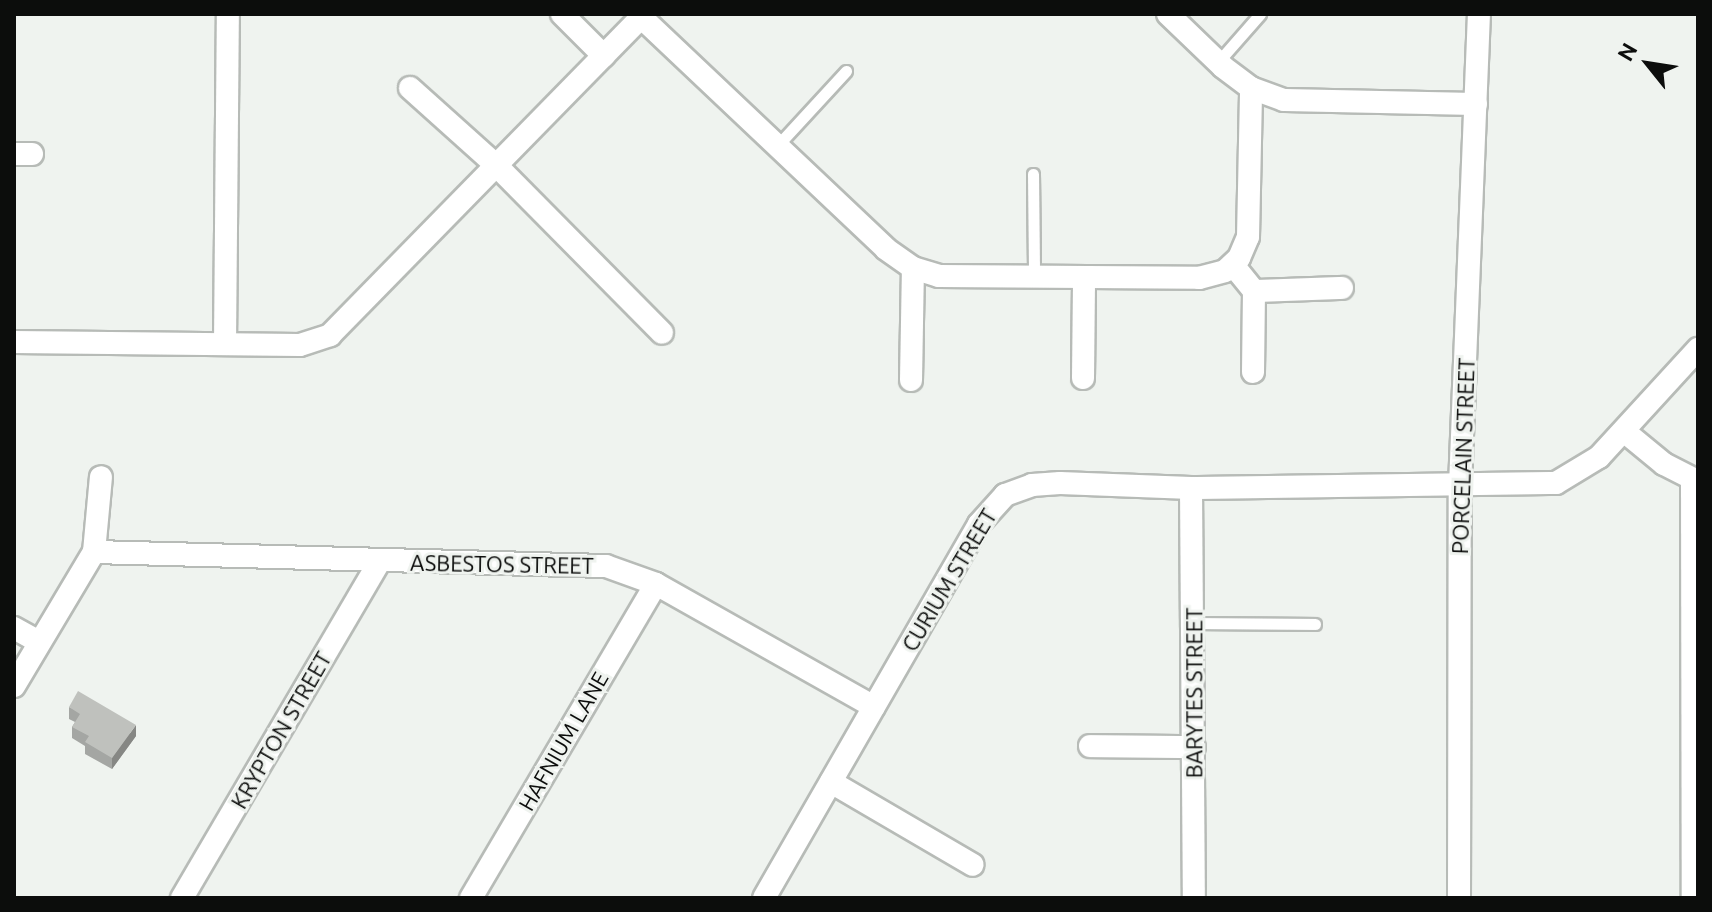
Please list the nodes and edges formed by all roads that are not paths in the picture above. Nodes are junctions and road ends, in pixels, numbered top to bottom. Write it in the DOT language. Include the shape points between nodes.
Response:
graph roads {
  1 [pos="228,14"];
  2 [pos="562,14"];
  3 [pos="1168,14"];
  4 [pos="1260,14"];
  5 [pos="1479,14"];
  6 [pos="642,16"];
  7 [pos="604,56"];
  8 [pos="1218,62"];
  9 [pos="846,71"];
  10 [pos="410,88"];
  11 [pos="1251,88"];
  12 [pos="1476,104"];
  13 [pos="777,146"];
  14 [pos="498,167"];
  15 [pos="1033,174"];
  16 [pos="1233,265"];
  17 [pos="913,268"];
  18 [pos="1034,277"];
  19 [pos="1084,277"];
  20 [pos="1342,288"];
  21 [pos="1254,291"];
  22 [pos="662,333"];
  23 [pos="14,342"];
  24 [pos="225,343"];
  25 [pos="1698,349"];
  26 [pos="1253,372"];
  27 [pos="1083,378"];
  28 [pos="911,380"];
  29 [pos="1625,432"];
  30 [pos="101,477"];
  31 [pos="1695,480"];
  32 [pos="1460,486"];
  33 [pos="1191,488"];
  34 [pos="94,552"];
  35 [pos="379,562"];
  36 [pos="656,584"];
  37 [pos="1195,623"];
  38 [pos="1315,624"];
  39 [pos="14,628"];
  40 [pos="39,642"];
  41 [pos="14,686"];
  42 [pos="874,707"];
  43 [pos="1090,746"];
  44 [pos="1194,747"];
  45 [pos="831,782"];
  46 [pos="973,865"];
  47 [pos="182,898"];
  48 [pos="471,898"];
  49 [pos="764,898"];
  50 [pos="1194,898"];
  51 [pos="1459,898"];
  52 [pos="1693,898"];
  1 -- 24 [label="street"];
  2 -- 7 [label="street"];
  3 -- 8 [label="street"];
  4 -- 8 [label="lane"];
  5 -- 12 [label="street, PORCELAIN STREET"];
  6 -- 7 [label="street"];
  6 -- 13 [label="street"];
  7 -- 14 [label="street"];
  8 -- 11 [label="street"];
  9 -- 13 [label="lane"];
  10 -- 14 [label="street"];
  11 -- 12 [label="street" via="1309,103"];
  11 -- 16 [label="street" via="1248,237"];
  12 -- 32 [label="street, PORCELAIN STREET"];
  13 -- 17 [label="street"];
  14 -- 22 [label="street"];
  14 -- 24 [label="street" via="330,335 300,345"];
  15 -- 18 [label="lane"];
  16 -- 19 [label="street" via="1199,278"];
  16 -- 21 [label="street"];
  17 -- 18 [label="street" via="939,276"];
  17 -- 28 [label="street"];
  18 -- 19 [label="street"];
  19 -- 27 [label="street"];
  20 -- 21 [label="street"];
  21 -- 26 [label="street"];
  23 -- 24 [label="street"];
  25 -- 29 [label="street, CURIUM STREET"];
  29 -- 31 [label="street"];
  29 -- 32 [label="street, CURIUM STREET" via="1566,479 1542,485"];
  30 -- 34 [label="street"];
  31 -- 52 [label="street"];
  32 -- 33 [label="street, CURIUM STREET"];
  32 -- 51 [label="street, PORCELAIN STREET"];
  33 -- 37 [label="street, BARYTES STREET"];
  33 -- 42 [label="street, CURIUM STREET" via="1060,483 1032,485 1005,495 979,524"];
  34 -- 35 [label="street, ASBESTOS STREET"];
  34 -- 40 [label="street"];
  35 -- 36 [label="street, ASBESTOS STREET" via="575,562 606,566"];
  35 -- 47 [label="street, KRYPTON STREET"];
  36 -- 42 [label="street, ASBESTOS STREET"];
  36 -- 48 [label="street, HAFNIUM LANE"];
  37 -- 38 [label="lane"];
  37 -- 44 [label="street, BARYTES STREET"];
  39 -- 40 [label="street"];
  40 -- 41 [label="street"];
  42 -- 45 [label="street, CURIUM STREET"];
  43 -- 44 [label="street"];
  44 -- 50 [label="street, BARYTES STREET"];
  45 -- 46 [label="street"];
  45 -- 49 [label="street, CURIUM STREET"];
}
